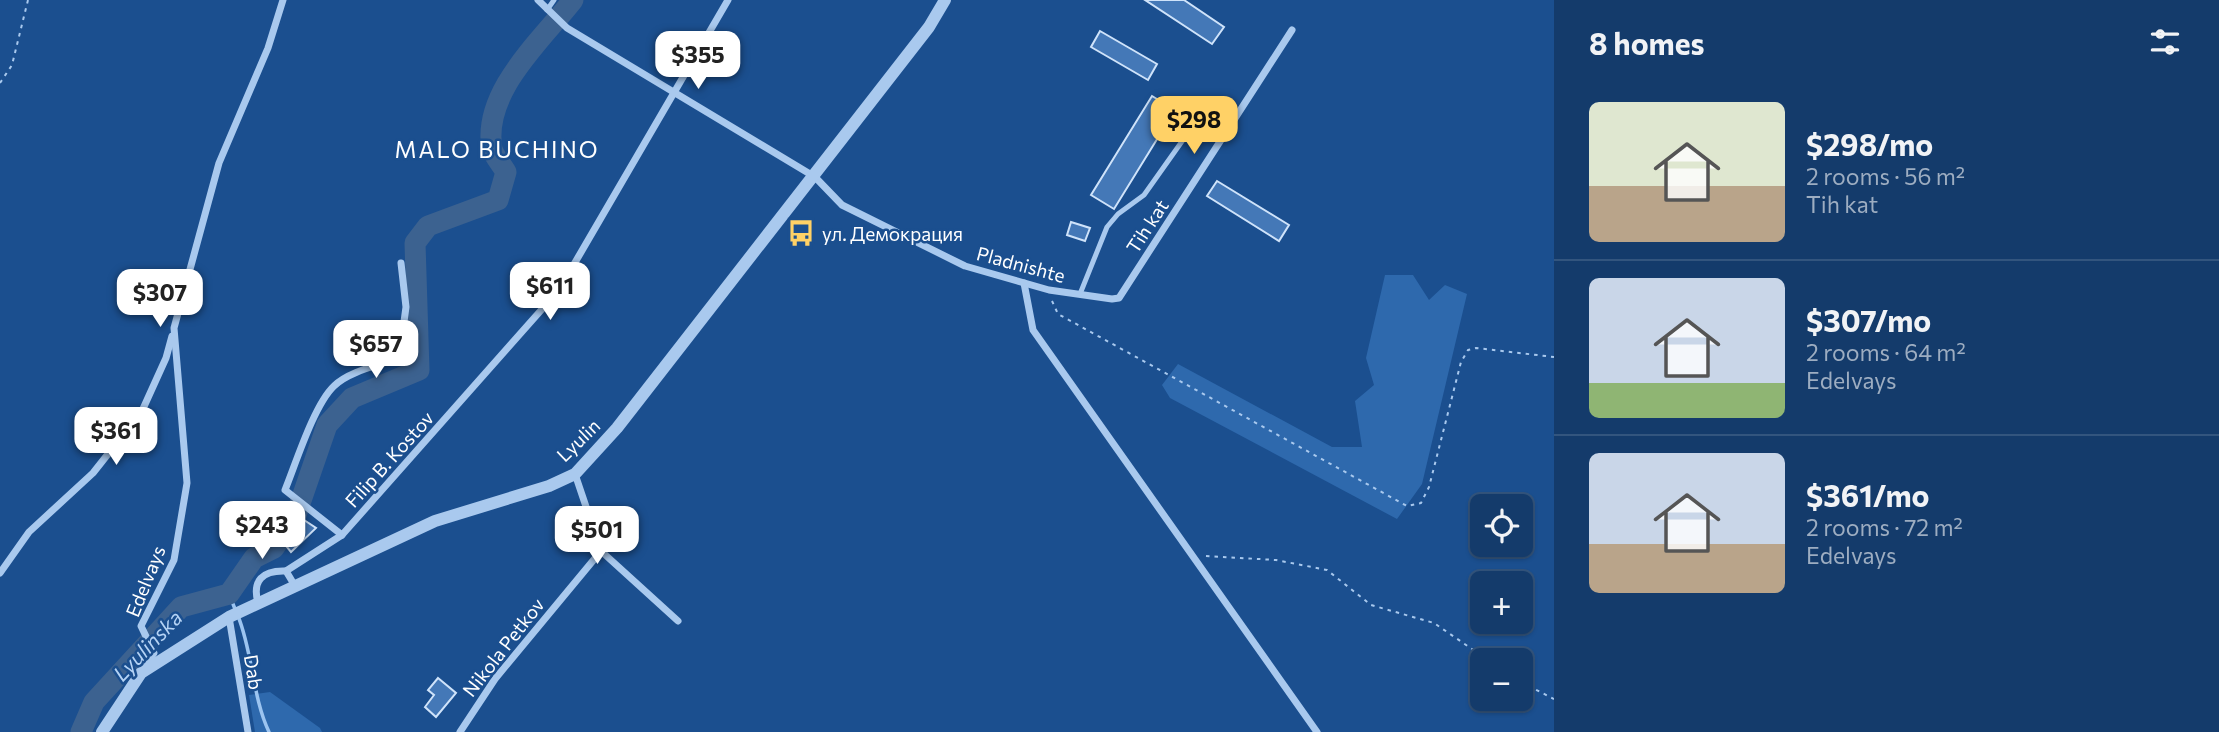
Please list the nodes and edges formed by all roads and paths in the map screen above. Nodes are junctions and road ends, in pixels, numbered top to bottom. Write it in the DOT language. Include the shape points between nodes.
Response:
graph roads {
  1 [pos="27,0"];
  2 [pos="283,0"];
  3 [pos="538,0"];
  4 [pos="554,0"];
  5 [pos="728,0"];
  6 [pos="945,0"];
  7 [pos="547,10"];
  8 [pos="1292,30"];
  9 [pos="0,83"];
  10 [pos="674,93"];
  11 [pos="1195,122"];
  12 [pos="815,177"];
  13 [pos="401,262"];
  14 [pos="1024,283"];
  15 [pos="1049,290"];
  16 [pos="1080,294"];
  17 [pos="1119,298"];
  18 [pos="174,328"];
  19 [pos="1554,357"];
  20 [pos="575,474"];
  21 [pos="342,535"];
  22 [pos="601,551"];
  23 [pos="1194,555"];
  24 [pos="286,571"];
  25 [pos="0,573"];
  26 [pos="295,586"];
  27 [pos="258,603"];
  28 [pos="229,617"];
  29 [pos="678,621"];
  30 [pos="1470,648"];
  31 [pos="141,673"];
  32 [pos="1533,688"];
  33 [pos="1554,699"];
  34 [pos="102,732"];
  35 [pos="248,732"];
  36 [pos="460,732"];
  37 [pos="1317,732"];
  1 -- 9 [label="path" via="12,65"];
  2 -- 18 [label="street, Edelvays" via="268,48 219,163"];
  3 -- 7 [label="street, Pladnishte"];
  4 -- 7 [label="lane"];
  5 -- 10 [label="street, Filip B. Kostov"];
  6 -- 12 [label="street, Lyulin"];
  7 -- 10 [label="street, Pladnishte" via="567,29"];
  8 -- 17 [label="street, Tih kat"];
  10 -- 12 [label="street, Pladnishte"];
  10 -- 21 [label="street, Filip B. Kostov" via="559,290"];
  11 -- 16 [label="lane" via="1144,195 1107,228"];
  12 -- 14 [label="street, Pladnishte" via="842,205 903,237 965,266"];
  12 -- 20 [label="street, Lyulin" via="617,428"];
  13 -- 21 [label="street" via="406,307 399,359 334,385 314,418 285,490"];
  14 -- 15 [label="street, Pladnishte"];
  14 -- 23 [label="street" via="1033,330"];
  15 -- 16 [label="street, Pladnishte"];
  15 -- 19 [label="path" via="1058,314 1407,506 1421,503 1429,487 1468,350"];
  16 -- 17 [label="street, Pladnishte"];
  18 -- 25 [label="street, Edelvays" via="166,359 142,411 93,473 29,532"];
  18 -- 31 [label="street, Edelvays" via="187,483 174,560 141,626 154,653"];
  20 -- 22 [label="street"];
  20 -- 26 [label="street, Lyulin" via="435,521"];
  21 -- 24 [label="street, Filip B. Kostov"];
  22 -- 29 [label="street"];
  22 -- 36 [label="street, Nikola Petkov" via="495,679"];
  23 -- 30 [label="path" via="1276,560 1326,570 1371,605 1434,623"];
  23 -- 37 [label="street"];
  24 -- 26 [label="street"];
  24 -- 27 [label="street, Filip B. Kostov" via="258,579 254,588"];
  26 -- 27 [label="street, Lyulin"];
  27 -- 28 [label="street, Lyulin"];
  28 -- 31 [label="street, Lyulin"];
  28 -- 35 [label="street, Dab"];
  31 -- 34 [label="street, Lyulin"];
  32 -- 33 [label="path"];
}
